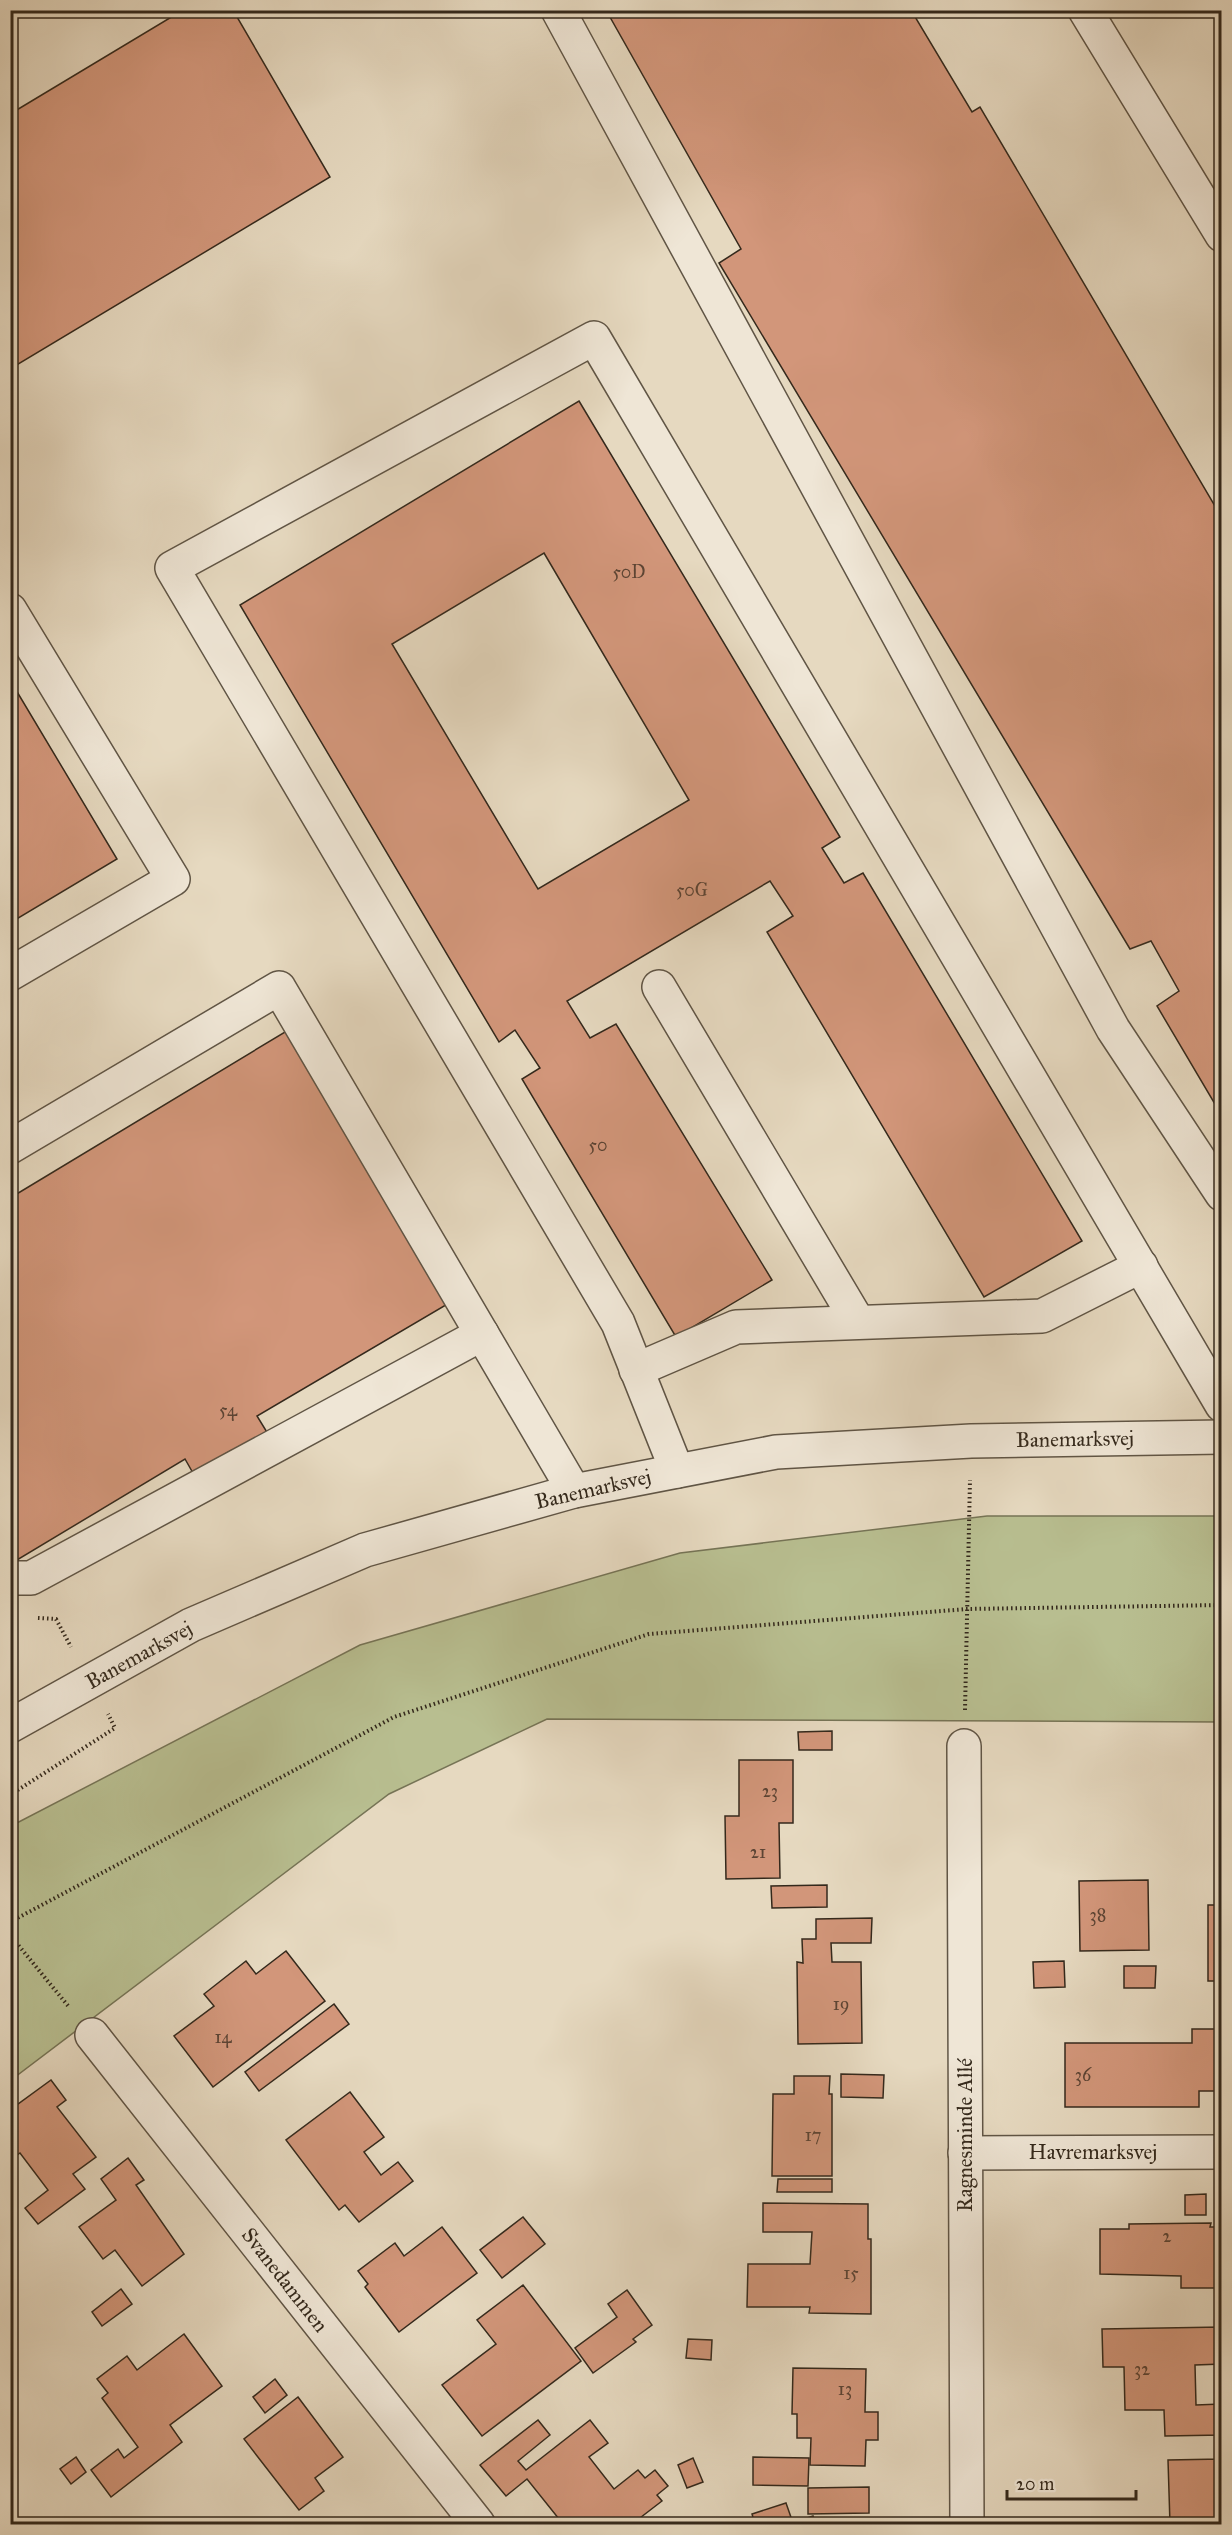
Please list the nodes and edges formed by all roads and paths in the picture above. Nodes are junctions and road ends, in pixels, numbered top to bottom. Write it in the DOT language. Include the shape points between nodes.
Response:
graph roads {
  1 [pos="558,10"];
  2 [pos="1085,10"];
  3 [pos="1221,235"];
  4 [pos="10,610"];
  5 [pos="10,974"];
  6 [pos="659,987"];
  7 [pos="10,1147"];
  8 [pos="1221,1194"];
  9 [pos="1141,1266"];
  10 [pos="858,1322"];
  11 [pos="482,1334"];
  12 [pos="636,1370"];
  13 [pos="1221,1405"];
  14 [pos="1221,1437"];
  15 [pos="970,1441"];
  16 [pos="677,1471"];
  17 [pos="574,1491"];
  18 [pos="10,1578"];
  19 [pos="1221,1605"];
  20 [pos="967,1609"];
  21 [pos="10,1726"];
  22 [pos="115,1728"];
  23 [pos="964,1746"];
  24 [pos="10,1796"];
  25 [pos="10,1923"];
  26 [pos="10,1935"];
  27 [pos="92,2035"];
  28 [pos="1221,2152"];
  29 [pos="965,2153"];
  30 [pos="478,2524"];
  31 [pos="967,2524"];
  1 -- 8 [label="street" via="1113,1029"];
  2 -- 3 [label="street"];
  4 -- 5 [label="street" via="172,879"];
  6 -- 10 [label="street"];
  7 -- 11 [label="street" via="279,988"];
  9 -- 10 [label="street" via="1042,1316"];
  9 -- 12 [label="street" via="594,338 172,568 618,1323"];
  9 -- 13 [label="street"];
  10 -- 12 [label="street" via="736,1326"];
  11 -- 17 [label="street"];
  11 -- 18 [label="street" via="31,1578"];
  12 -- 16 [label="street"];
  14 -- 15 [label="street, Banemarksvej"];
  15 -- 16 [label="street, Banemarksvej" via="776,1452"];
  15 -- 20 [label="path"];
  16 -- 17 [label="street, Banemarksvej"];
  17 -- 21 [label="street, Banemarksvej" via="365,1550 191,1625"];
  19 -- 20 [label="path"];
  20 -- 23 [label="path"];
  20 -- 25 [label="path" via="649,1634 394,1717"];
  22 -- 24 [label="path"];
  23 -- 29 [label="street, Ragnesminde Allé"];
  26 -- 27 [label="path"];
  27 -- 30 [label="street, Svanedammen"];
  28 -- 29 [label="street, Havremarksvej"];
  29 -- 31 [label="street, Ragnesminde Allé"];
}
